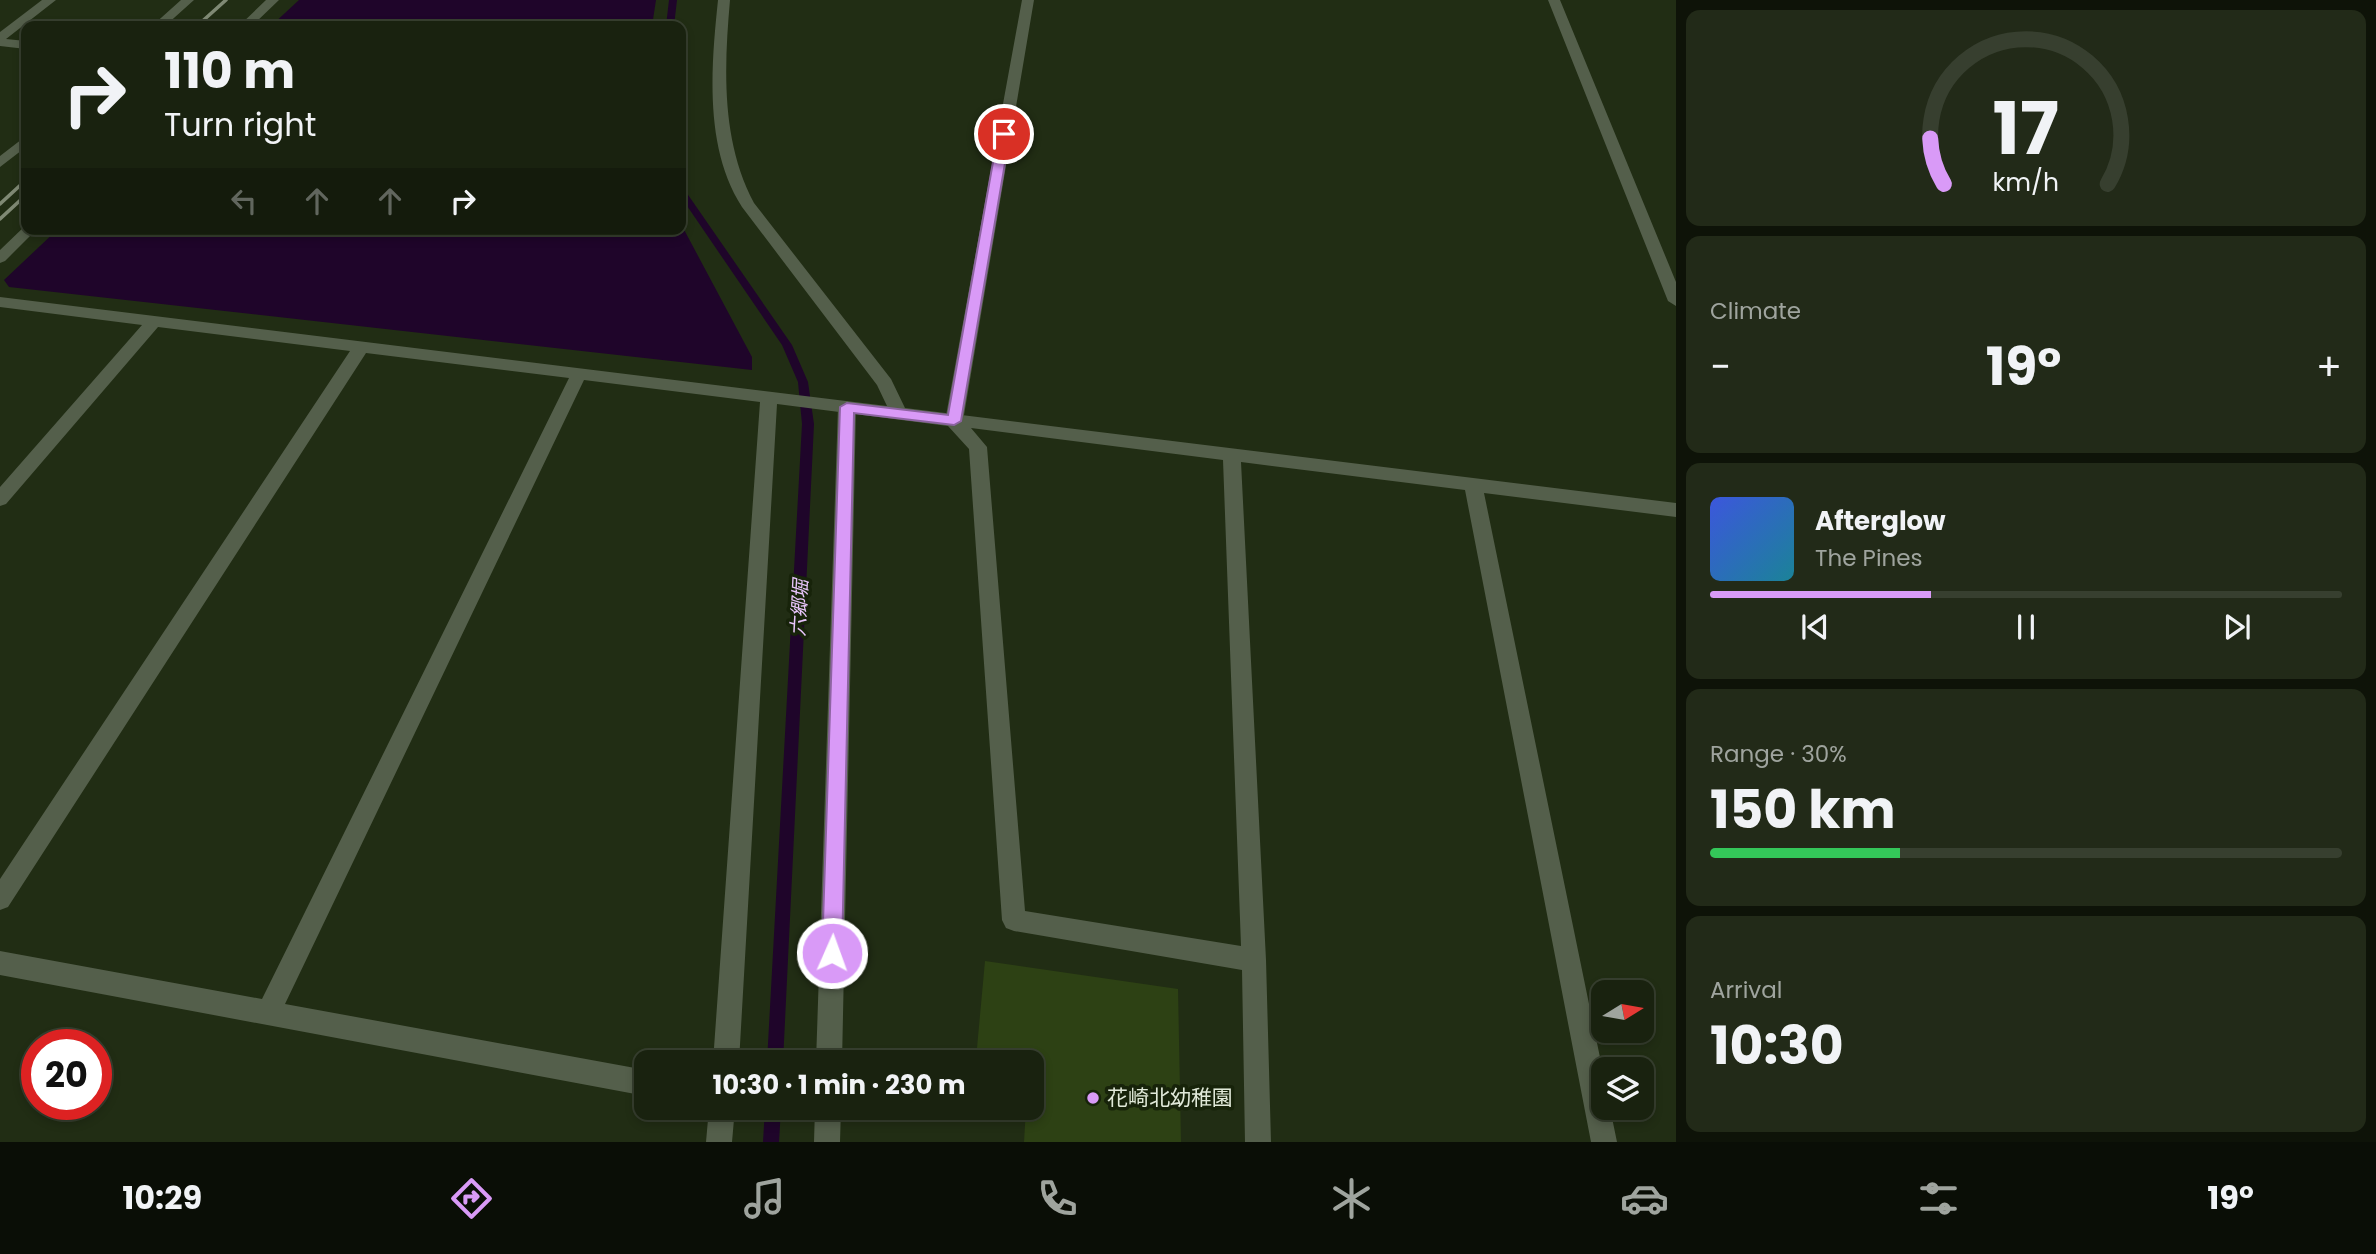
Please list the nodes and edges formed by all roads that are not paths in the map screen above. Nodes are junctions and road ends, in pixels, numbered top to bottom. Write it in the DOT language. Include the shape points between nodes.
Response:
graph roads {
  1 [pos="50,0"];
  2 [pos="188,0"];
  3 [pos="273,0"];
  4 [pos="724,0"];
  5 [pos="1028,0"];
  6 [pos="1554,0"];
  7 [pos="24,21"];
  8 [pos="164,21"];
  9 [pos="250,21"];
  10 [pos="21,23"];
  11 [pos="0,40"];
  12 [pos="21,44"];
  13 [pos="21,144"];
  14 [pos="0,163"];
  15 [pos="24,235"];
  16 [pos="0,258"];
  17 [pos="1676,301"];
  18 [pos="0,302"];
  19 [pos="154,321"];
  20 [pos="361,347"];
  21 [pos="579,374"];
  22 [pos="769,398"];
  23 [pos="847,407"];
  24 [pos="900,414"];
  25 [pos="954,421"];
  26 [pos="1232,455"];
  27 [pos="1473,485"];
  28 [pos="0,499"];
  29 [pos="1676,510"];
  30 [pos="0,899"];
  31 [pos="1254,960"];
  32 [pos="0,963"];
  33 [pos="268,1013"];
  34 [pos="727,1050"];
  35 [pos="829,1050"];
  36 [pos="634,1081"];
  37 [pos="721,1120"];
  38 [pos="828,1120"];
  39 [pos="719,1142"];
  40 [pos="827,1142"];
  41 [pos="1258,1142"];
  42 [pos="1604,1142"];
  1 -- 7 [label="street"];
  2 -- 8 [label="street"];
  3 -- 9 [label="street"];
  4 -- 24 [label="street" via="720,32 724,135 731,173 747,204 885,383"];
  5 -- 25 [label="street"];
  6 -- 17 [label="street"];
  10 -- 11 [label="street"];
  11 -- 12 [label="street"];
  13 -- 14 [label="street"];
  15 -- 16 [label="street"];
  18 -- 19 [label="street"];
  19 -- 20 [label="street"];
  19 -- 28 [label="street"];
  20 -- 21 [label="street"];
  20 -- 30 [label="street"];
  21 -- 22 [label="street"];
  21 -- 33 [label="street"];
  22 -- 23 [label="street"];
  22 -- 34 [label="street"];
  23 -- 24 [label="street"];
  23 -- 35 [label="street"];
  24 -- 25 [label="street"];
  25 -- 26 [label="street"];
  25 -- 31 [label="street" via="978,447 1014,920"];
  26 -- 27 [label="street"];
  26 -- 31 [label="street"];
  27 -- 29 [label="street"];
  27 -- 42 [label="street"];
  31 -- 41 [label="street"];
  32 -- 33 [label="street"];
  33 -- 36 [label="street"];
  37 -- 39 [label="street"];
  38 -- 40 [label="street"];
}
